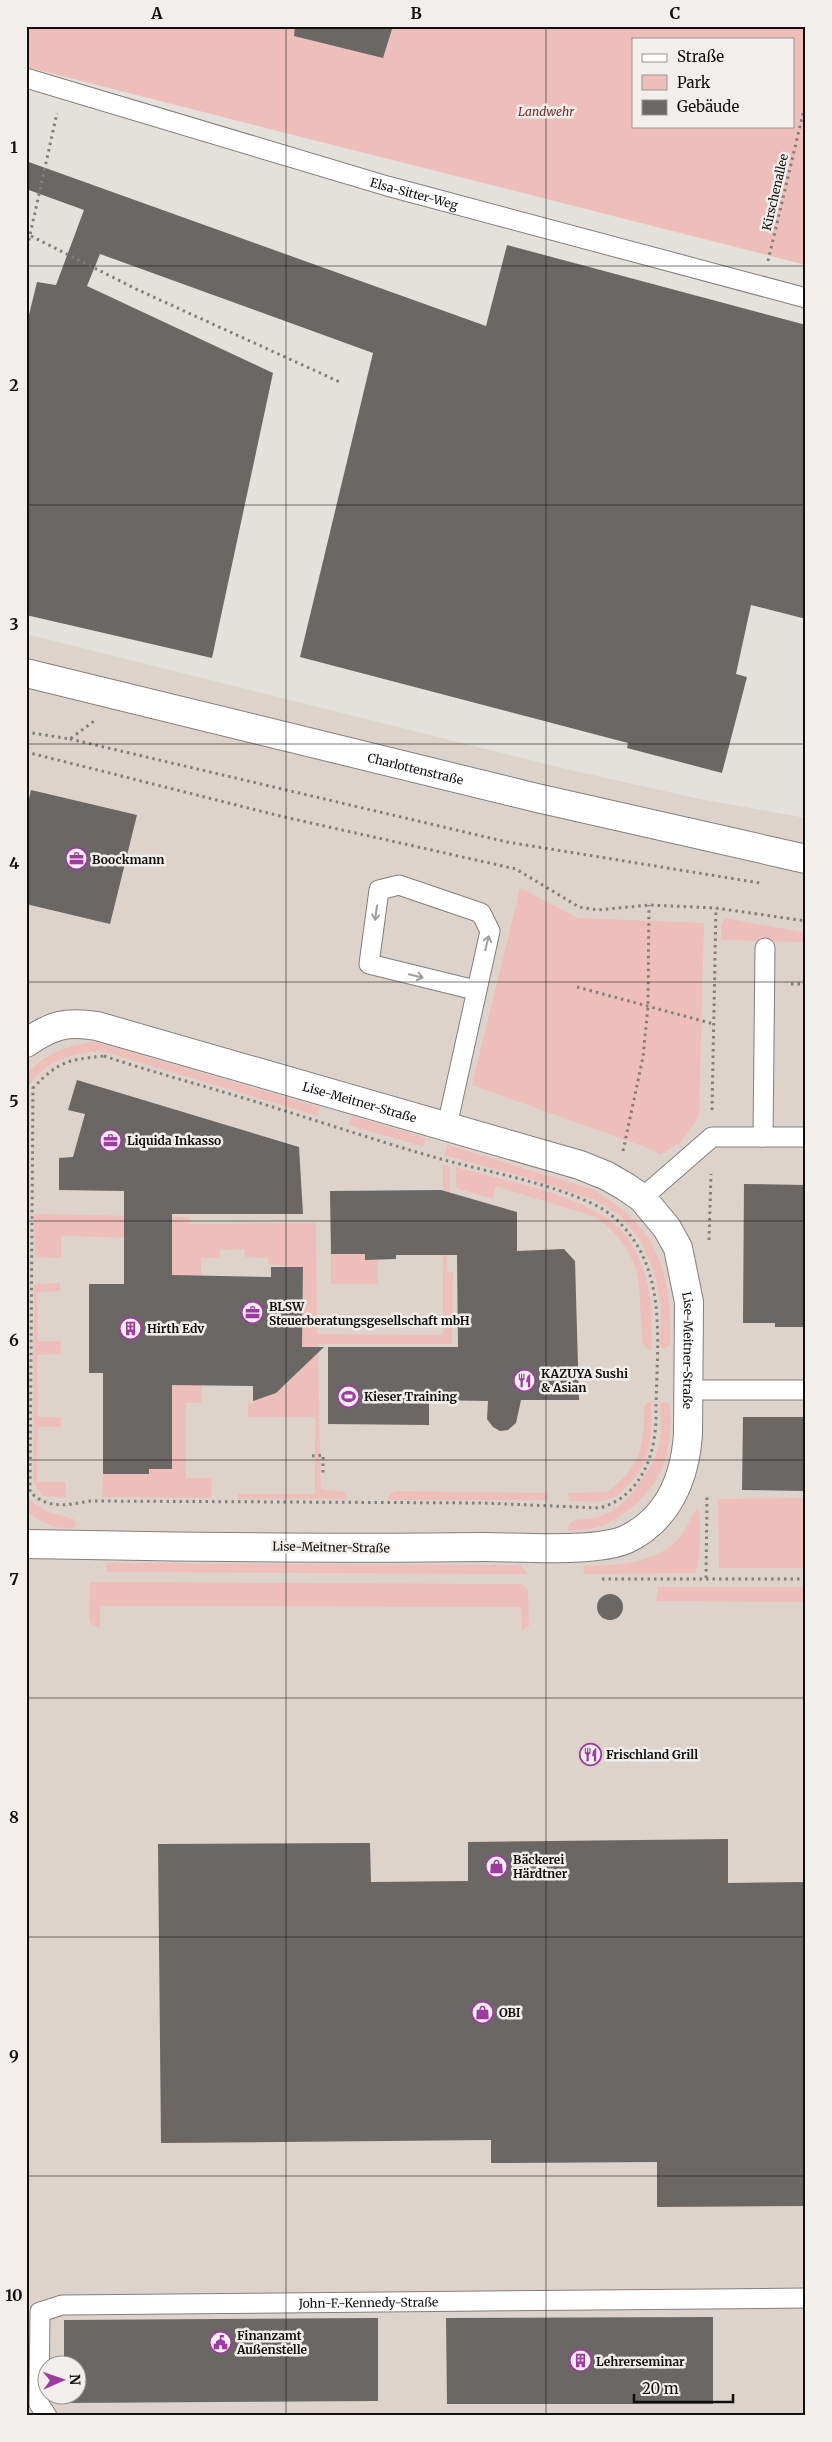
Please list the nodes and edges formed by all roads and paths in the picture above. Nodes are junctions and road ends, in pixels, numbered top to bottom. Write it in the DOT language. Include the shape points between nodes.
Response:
graph roads {
  1 [pos="26,78"];
  2 [pos="62,88"];
  3 [pos="806,101"];
  4 [pos="31,236"];
  5 [pos="26,253"];
  6 [pos="762,286"];
  7 [pos="806,298"];
  8 [pos="342,383"];
  9 [pos="26,672"];
  10 [pos="126,696"];
  11 [pos="26,732"];
  12 [pos="70,739"];
  13 [pos="26,752"];
  14 [pos="806,859"];
  15 [pos="769,884"];
  16 [pos="648,905"];
  17 [pos="806,921"];
  18 [pos="765,948"];
  19 [pos="577,987"];
  20 [pos="475,990"];
  21 [pos="648,1006"];
  22 [pos="714,1024"];
  23 [pos="26,1043"];
  24 [pos="447,1126"];
  25 [pos="763,1137"];
  26 [pos="806,1137"];
  27 [pos="617,1181"];
  28 [pos="642,1198"];
  29 [pos="688,1390"];
  30 [pos="806,1390"];
  31 [pos="312,1456"];
  32 [pos="28,1459"];
  33 [pos="324,1475"];
  34 [pos="26,1544"];
  35 [pos="596,1579"];
  36 [pos="806,1579"];
  37 [pos="806,2298"];
  38 [pos="47,2416"];
  1 -- 2 [label="lane, Elsa-Sitter-Weg"];
  2 -- 4 [label="path"];
  2 -- 6 [label="lane, Elsa-Sitter-Weg" via="387,186"];
  3 -- 6 [label="path, Kirschenallee"];
  4 -- 5 [label="path"];
  4 -- 8 [label="path" via="136,289"];
  6 -- 7 [label="lane, Elsa-Sitter-Weg"];
  9 -- 10 [label="street, Charlottenstraße"];
  10 -- 12 [label="path"];
  10 -- 14 [label="street, Charlottenstraße" via="470,782"];
  11 -- 12 [label="path"];
  12 -- 15 [label="path" via="507,842"];
  13 -- 16 [label="path" via="280,816 516,869 579,907 598,910"];
  16 -- 17 [label="path" via="716,908"];
  16 -- 21 [label="path"];
  18 -- 25 [label="lane"];
  19 -- 21 [label="path"];
  20 -- 20 [label="lane, one-way" via="490,931 481,913 399,885 379,890 369,964"];
  20 -- 24 [label="lane"];
  21 -- 22 [label="path"];
  21 -- 27 [label="path" via="643,1058"];
  23 -- 24 [label="street, Lise-Meitner-Straße" via="49,1028 68,1024 97,1026"];
  24 -- 27 [label="street, Lise-Meitner-Straße" via="580,1165"];
  25 -- 26 [label="lane"];
  25 -- 28 [label="lane" via="712,1137"];
  27 -- 28 [label="street, Lise-Meitner-Straße"];
  28 -- 29 [label="street, Lise-Meitner-Straße" via="667,1228 680,1255 689,1302"];
  29 -- 30 [label="lane"];
  29 -- 34 [label="street, Lise-Meitner-Straße" via="687,1454 674,1492 662,1514 646,1529 624,1540 596,1547"];
  31 -- 33 [label="path" via="323,1456"];
  32 -- 32 [label="path" via="32,1088 48,1072 72,1059 104,1056 591,1203 617,1218 646,1260 657,1310 656,1433 646,1468 613,1504 599,1508 484,1503 90,1501 64,1505 42,1502 30,1492"];
  35 -- 36 [label="path"];
  37 -- 38 [label="lane, John-F.-Kennedy-Straße" via="62,2305 40,2312 40,2404"];
}
